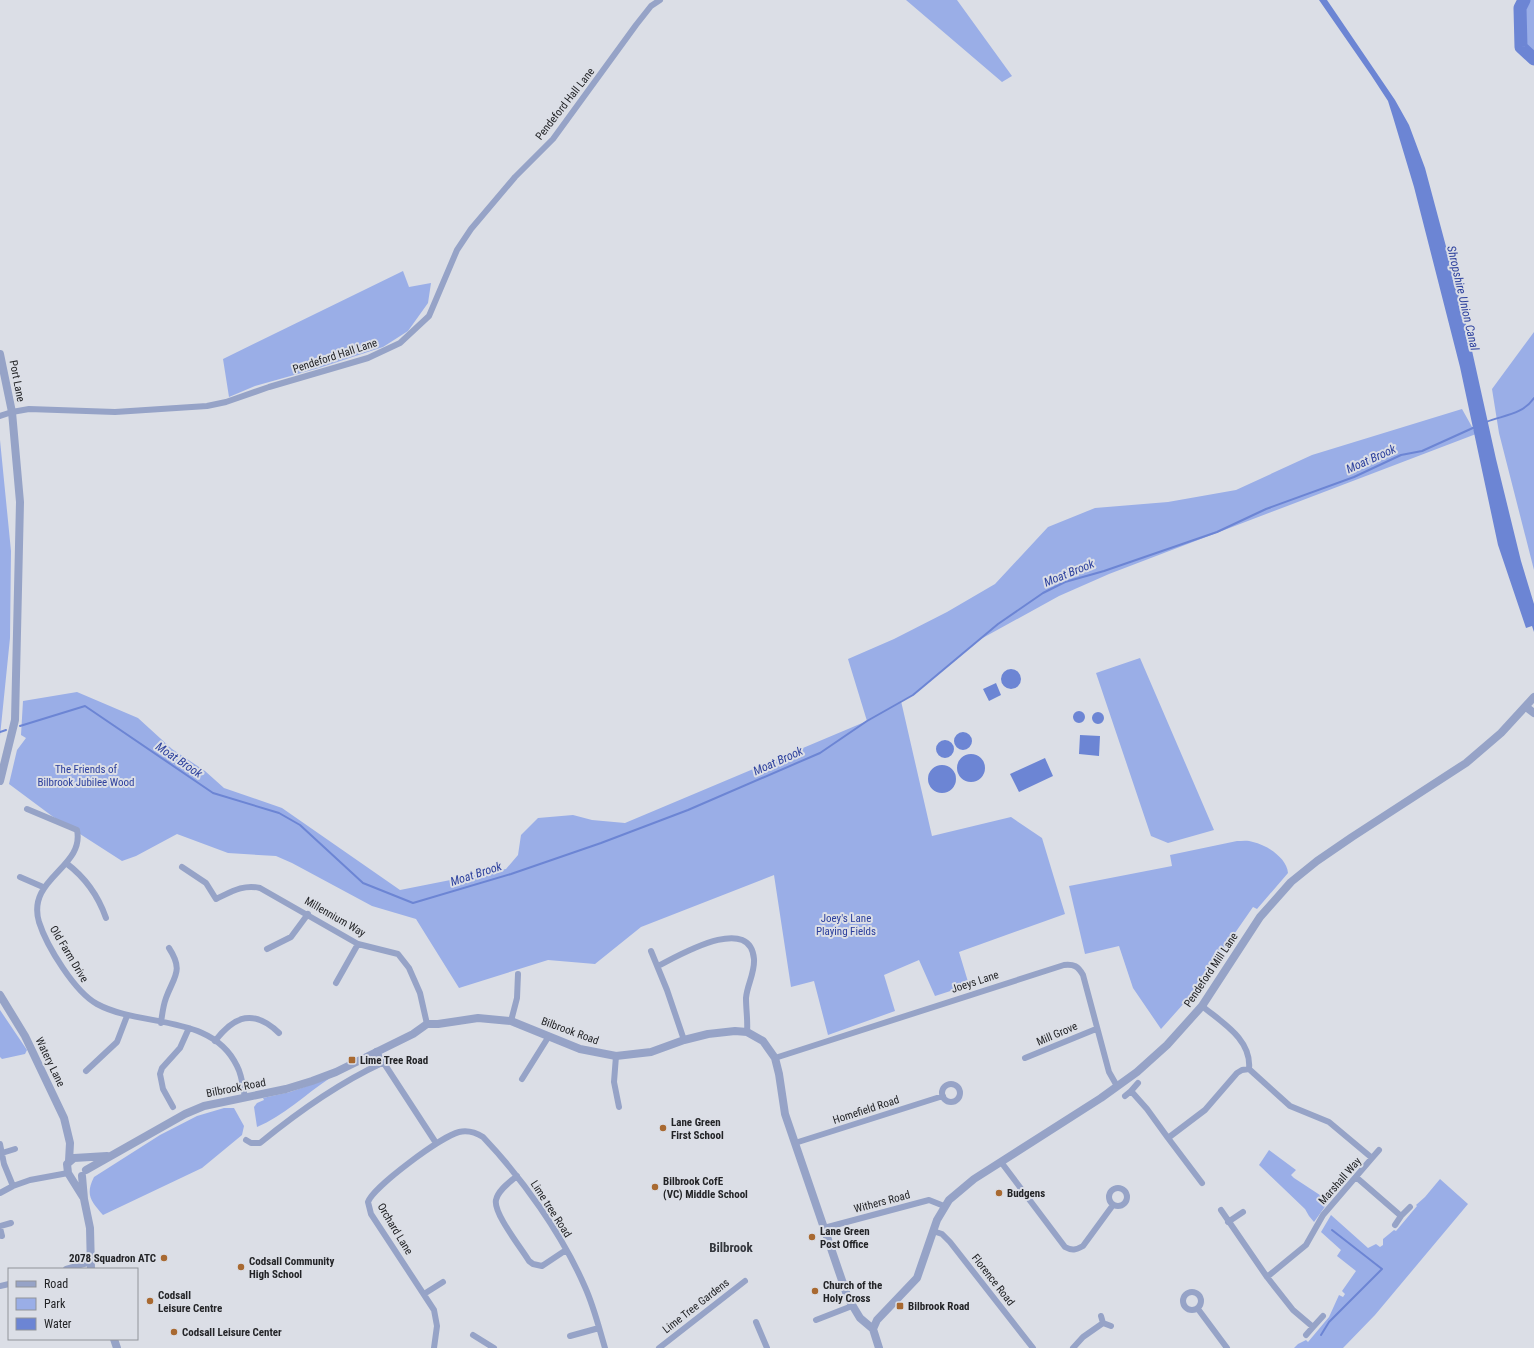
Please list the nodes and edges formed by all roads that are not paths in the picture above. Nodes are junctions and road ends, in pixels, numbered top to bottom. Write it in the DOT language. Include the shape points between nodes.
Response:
graph roads {
  1 [pos="660,0"];
  2 [pos="0,354"];
  3 [pos="12,412"];
  4 [pos="0,416"];
  5 [pos="1534,697"];
  6 [pos="1526,707"];
  7 [pos="1534,713"];
  8 [pos="0,781"];
  9 [pos="27,809"];
  10 [pos="66,863"];
  11 [pos="182,867"];
  12 [pos="20,877"];
  13 [pos="43,887"];
  14 [pos="308,914"];
  15 [pos="106,918"];
  16 [pos="358,944"];
  17 [pos="169,948"];
  18 [pos="267,949"];
  19 [pos="651,951"];
  20 [pos="658,966"];
  21 [pos="518,974"];
  22 [pos="336,983"];
  23 [pos="0,995"];
  24 [pos="1202,1006"];
  25 [pos="127,1016"];
  26 [pos="511,1021"];
  27 [pos="161,1023"];
  28 [pos="427,1024"];
  29 [pos="189,1028"];
  30 [pos="1096,1029"];
  31 [pos="747,1032"];
  32 [pos="279,1033"];
  33 [pos="549,1036"];
  34 [pos="684,1040"];
  35 [pos="215,1041"];
  36 [pos="376,1051"];
  37 [pos="616,1056"];
  38 [pos="775,1058"];
  39 [pos="1025,1058"];
  40 [pos="382,1062"];
  41 [pos="1250,1069"];
  42 [pos="86,1071"];
  43 [pos="522,1079"];
  44 [pos="1138,1083"];
  45 [pos="1117,1086"];
  46 [pos="1131,1091"];
  47 [pos="943,1096"];
  48 [pos="1125,1096"];
  49 [pos="245,1098"];
  50 [pos="173,1107"];
  51 [pos="619,1107"];
  52 [pos="1168,1138"];
  53 [pos="246,1140"];
  54 [pos="70,1143"];
  55 [pos="436,1143"];
  56 [pos="795,1143"];
  57 [pos="0,1144"];
  58 [pos="15,1150"];
  59 [pos="1379,1150"];
  60 [pos="2,1153"];
  61 [pos="110,1155"];
  62 [pos="79,1158"];
  63 [pos="1372,1158"];
  64 [pos="69,1161"];
  65 [pos="1001,1162"];
  66 [pos="84,1173"];
  67 [pos="69,1174"];
  68 [pos="516,1176"];
  69 [pos="1356,1177"];
  70 [pos="1202,1183"];
  71 [pos="13,1186"];
  72 [pos="0,1193"];
  73 [pos="84,1199"];
  74 [pos="1112,1204"];
  75 [pos="944,1206"];
  76 [pos="1410,1207"];
  77 [pos="1220,1210"];
  78 [pos="1243,1212"];
  79 [pos="1401,1216"];
  80 [pos="1228,1222"];
  81 [pos="11,1223"];
  82 [pos="1395,1225"];
  83 [pos="0,1227"];
  84 [pos="824,1228"];
  85 [pos="933,1230"];
  86 [pos="2,1236"];
  87 [pos="566,1250"];
  88 [pos="91,1265"];
  89 [pos="72,1268"];
  90 [pos="1267,1277"];
  91 [pos="745,1281"];
  92 [pos="443,1282"];
  93 [pos="424,1294"];
  94 [pos="852,1306"];
  95 [pos="1198,1308"];
  96 [pos="1101,1316"];
  97 [pos="1323,1316"];
  98 [pos="816,1320"];
  99 [pos="756,1322"];
  100 [pos="1103,1323"];
  101 [pos="1111,1326"];
  102 [pos="1313,1327"];
  103 [pos="598,1328"];
  104 [pos="873,1329"];
  105 [pos="473,1335"];
  106 [pos="1306,1335"];
  107 [pos="570,1336"];
  108 [pos="434,1348"];
  109 [pos="494,1348"];
  110 [pos="605,1348"];
  111 [pos="659,1348"];
  112 [pos="768,1348"];
  113 [pos="880,1348"];
  114 [pos="1032,1348"];
  115 [pos="1073,1348"];
  116 [pos="1227,1348"];
  1 -- 3 [label="street, Pendeford Hall Lane" via="651,6 636,25 553,139 515,177 471,229 457,250 429,316 400,343 360,360 207,406 115,412 28,409"];
  2 -- 3 [label="street, Port Lane"];
  3 -- 4 [label="street, Pendeford Hall Lane"];
  3 -- 8 [label="street" via="20,502 15,720"];
  5 -- 6 [label="street, Pendeford Mill Lane"];
  6 -- 7 [label="street"];
  6 -- 24 [label="street, Pendeford Mill Lane" via="1466,763 1340,845 1291,882 1260,917"];
  9 -- 10 [label="street" via="77,830 79,839"];
  10 -- 13 [label="street"];
  10 -- 15 [label="street" via="89,885 99,899"];
  11 -- 14 [label="street, Millennium Way" via="206,883 216,899 239,888 254,886 268,891"];
  12 -- 13 [label="street"];
  13 -- 25 [label="street, Old Farm Drive" via="38,908 39,920 71,980 79,991 98,1005"];
  14 -- 16 [label="street, Millennium Way"];
  14 -- 18 [label="street" via="291,937"];
  16 -- 22 [label="street"];
  16 -- 28 [label="street, Millennium Way" via="392,952 404,960 420,993"];
  17 -- 27 [label="street" via="176,960 177,973 166,999"];
  19 -- 20 [label="street"];
  20 -- 31 [label="street" via="704,944 732,937 744,941 754,958 746,998"];
  20 -- 34 [label="street"];
  21 -- 26 [label="street" via="518,998"];
  23 -- 54 [label="street, Watery Lane" via="25,1036 56,1099"];
  24 -- 41 [label="street" via="1239,1037 1249,1058"];
  24 -- 45 [label="street, Pendeford Mill Lane" via="1167,1045"];
  25 -- 27 [label="street, Old Farm Drive"];
  25 -- 42 [label="street" via="116,1042"];
  26 -- 28 [label="street, Bilbrook Road" via="478,1018"];
  26 -- 33 [label="street, Bilbrook Road"];
  27 -- 29 [label="street, Old Farm Drive"];
  28 -- 36 [label="street, Bilbrook Road" via="413,1034"];
  29 -- 35 [label="street, Old Farm Drive"];
  29 -- 50 [label="street" via="180,1048 162,1068 160,1074 163,1089"];
  30 -- 38 [label="street, Joeys Lane" via="1083,975 1077,966 1064,965"];
  30 -- 39 [label="street, Mill Grove"];
  30 -- 45 [label="street, Joeys Lane" via="1109,1072"];
  31 -- 34 [label="street, Bilbrook Road" via="722,1032"];
  31 -- 38 [label="street, Bilbrook Road" via="763,1040"];
  32 -- 35 [label="street" via="269,1023 248,1017 231,1023"];
  33 -- 37 [label="street, Bilbrook Road" via="580,1049"];
  33 -- 43 [label="street"];
  34 -- 37 [label="street, Bilbrook Road" via="651,1052"];
  35 -- 49 [label="street, Old Farm Drive" via="229,1053 237,1066"];
  36 -- 40 [label="street"];
  36 -- 49 [label="street, Bilbrook Road" via="336,1072 312,1081"];
  37 -- 51 [label="street" via="614,1082"];
  38 -- 56 [label="street, Bilbrook Road" via="783,1106"];
  40 -- 53 [label="street" via="311,1102 260,1143"];
  40 -- 55 [label="street"];
  41 -- 52 [label="street" via="1237,1073 1205,1110"];
  41 -- 63 [label="street, Marshall Way" via="1290,1106 1329,1122"];
  44 -- 46 [label="street"];
  45 -- 65 [label="street, Pendeford Mill Lane"];
  46 -- 48 [label="street"];
  46 -- 52 [label="street"];
  47 -- 56 [label="street, Homefield Road"];
  49 -- 61 [label="street, Bilbrook Road" via="204,1106 185,1114"];
  52 -- 70 [label="street"];
  54 -- 62 [label="street, Watery Lane"];
  54 -- 64 [label="street, Watery Lane"];
  55 -- 68 [label="street, Lime tree Road" via="458,1132 477,1133 497,1152"];
  55 -- 93 [label="street, Orchard Lane" via="373,1193 368,1202 371,1214"];
  56 -- 84 [label="street, Bilbrook Road"];
  57 -- 60 [label="street"];
  58 -- 60 [label="street"];
  59 -- 63 [label="street"];
  60 -- 71 [label="street"];
  61 -- 62 [label="street, Bilbrook Road"];
  61 -- 66 [label="street, Bilbrook Road"];
  62 -- 64 [label="street"];
  62 -- 66 [label="street" via="86,1164"];
  63 -- 69 [label="street, Marshall Way"];
  64 -- 67 [label="street" via="66,1167"];
  65 -- 74 [label="street" via="1065,1247 1070,1250 1083,1246"];
  65 -- 75 [label="street, Pendeford Mill Lane" via="958,1192"];
  66 -- 67 [label="street" via="76,1178"];
  66 -- 73 [label="street"];
  67 -- 71 [label="street" via="30,1180"];
  67 -- 73 [label="street"];
  68 -- 87 [label="street, Lime tree Road"];
  68 -- 87 [label="street" via="496,1200 498,1212 529,1261 542,1266"];
  69 -- 79 [label="street"];
  69 -- 90 [label="street, Marshall Way" via="1323,1215 1306,1245"];
  71 -- 72 [label="street"];
  73 -- 88 [label="street" via="90,1228"];
  75 -- 84 [label="street, Withers Road" via="929,1200"];
  75 -- 85 [label="street, Pendeford Mill Lane"];
  76 -- 79 [label="street"];
  77 -- 80 [label="street"];
  78 -- 80 [label="street"];
  79 -- 82 [label="street"];
  80 -- 90 [label="street"];
  81 -- 83 [label="street"];
  83 -- 86 [label="street"];
  84 -- 94 [label="street, Bilbrook Road"];
  85 -- 104 [label="street, Pendeford Mill Lane" via="917,1278 877,1320"];
  85 -- 114 [label="street, Florence Road" via="950,1242"];
  87 -- 103 [label="street, Lime tree Road" via="586,1288"];
  88 -- 89 [label="street"];
  90 -- 102 [label="street" via="1293,1310"];
  91 -- 111 [label="street, Lime Tree Gardens"];
  92 -- 93 [label="street"];
  93 -- 108 [label="street, Orchard Lane" via="436,1318"];
  94 -- 98 [label="street"];
  94 -- 104 [label="street, Bilbrook Road" via="860,1318"];
  95 -- 116 [label="street"];
  96 -- 100 [label="street"];
  97 -- 102 [label="street"];
  99 -- 112 [label="street"];
  100 -- 101 [label="street"];
  100 -- 115 [label="street" via="1083,1337"];
  102 -- 106 [label="street"];
  103 -- 107 [label="street"];
  103 -- 110 [label="street, Lime tree Road"];
  104 -- 113 [label="street, Bilbrook Road"];
  105 -- 109 [label="street"];
}
